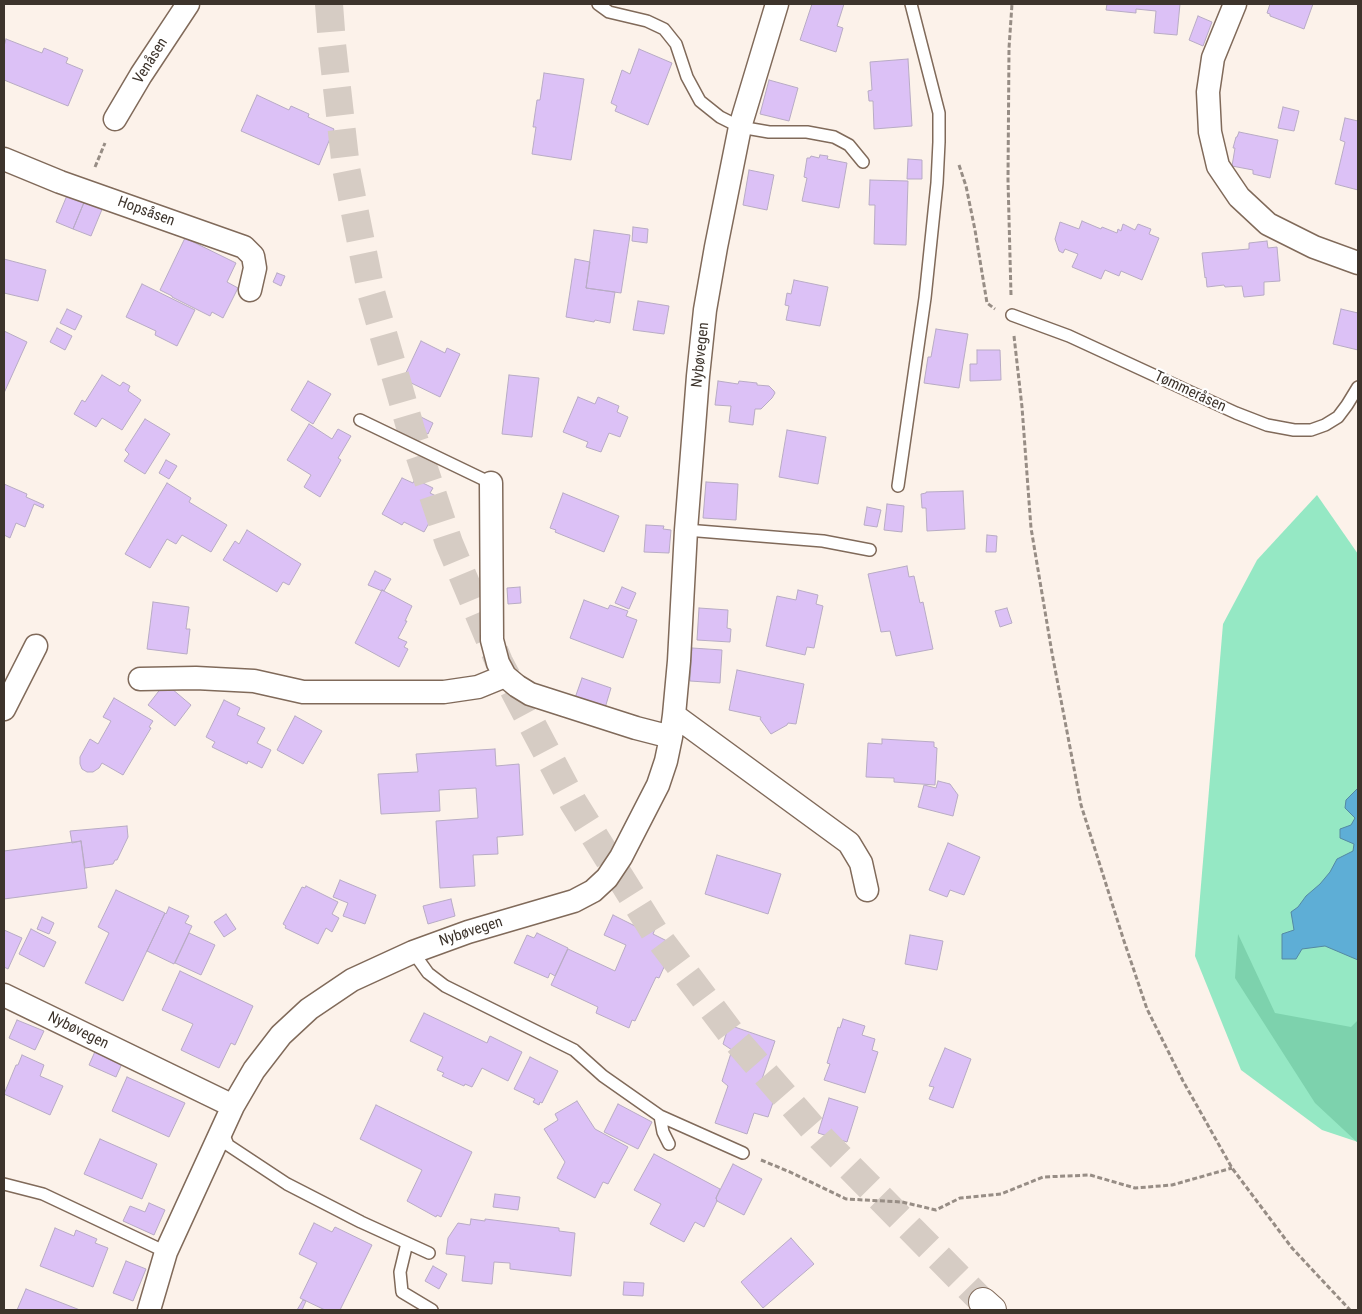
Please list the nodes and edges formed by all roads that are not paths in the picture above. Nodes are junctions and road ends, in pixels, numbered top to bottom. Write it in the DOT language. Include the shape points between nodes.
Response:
graph roads {
  1 [pos="188,4"];
  2 [pos="598,4"];
  3 [pos="777,4"];
  4 [pos="910,4"];
  5 [pos="1235,4"];
  6 [pos="116,119"];
  7 [pos="740,127"];
  8 [pos="4,159"];
  9 [pos="863,162"];
  10 [pos="1358,263"];
  11 [pos="250,290"];
  12 [pos="1012,315"];
  13 [pos="1358,387"];
  14 [pos="360,420"];
  15 [pos="491,482"];
  16 [pos="898,486"];
  17 [pos="686,530"];
  18 [pos="870,550"];
  19 [pos="36,646"];
  20 [pos="505,676"];
  21 [pos="140,679"];
  22 [pos="4,709"];
  23 [pos="674,715"];
  24 [pos="671,737"];
  25 [pos="867,890"];
  26 [pos="413,952"];
  27 [pos="4,995"];
  28 [pos="233,1106"];
  29 [pos="660,1116"];
  30 [pos="222,1130"];
  31 [pos="669,1144"];
  32 [pos="742,1153"];
  33 [pos="4,1184"];
  34 [pos="406,1243"];
  35 [pos="166,1252"];
  36 [pos="429,1252"];
  37 [pos="148,1310"];
  38 [pos="432,1310"];
  1 -- 6 [label="street, Venåsen" via="141,74"];
  2 -- 7 [label="lane" via="609,12 664,29 676,44 687,77 700,101 720,117"];
  3 -- 7 [label="street, Nybøvegen"];
  4 -- 16 [label="lane" via="939,113 939,142 925,298"];
  5 -- 10 [label="street" via="1213,58 1208,92 1210,132 1218,166 1239,197 1268,224 1314,247"];
  7 -- 9 [label="lane" via="834,137 849,145"];
  7 -- 17 [label="street, Nybøvegen" via="705,310"];
  8 -- 11 [label="street, Hopsåsen" via="244,247 253,256 255,268"];
  12 -- 13 [label="lane, Tømmeråsen" via="1069,336 1267,425 1311,430 1325,425 1338,417"];
  14 -- 15 [label="lane"];
  15 -- 20 [label="street" via="492,640"];
  17 -- 18 [label="lane" via="823,541"];
  17 -- 23 [label="street, Nybøvegen"];
  19 -- 22 [label="street"];
  20 -- 21 [label="street" via="478,687 444,692 303,692 254,681"];
  20 -- 24 [label="street" via="530,694"];
  23 -- 24 [label="street, Nybøvegen"];
  23 -- 25 [label="street" via="849,843 861,863"];
  24 -- 26 [label="street, Nybøvegen" via="658,785 643,816 621,858 593,891 574,901"];
  26 -- 28 [label="street, Nybøvegen" via="352,980 309,1009 281,1035 254,1070"];
  26 -- 29 [label="lane" via="428,973 445,986 574,1050 603,1076"];
  27 -- 28 [label="street, Nybøvegen"];
  28 -- 30 [label="street, Nybøvegen"];
  29 -- 31 [label="lane"];
  29 -- 32 [label="lane"];
  30 -- 34 [label="lane" via="228,1145 287,1184"];
  30 -- 35 [label="street, Nybøvegen"];
  33 -- 35 [label="lane" via="43,1194"];
  34 -- 36 [label="lane"];
  34 -- 38 [label="lane" via="400,1272 402,1292"];
  35 -- 37 [label="street, Nybøvegen"];
}
